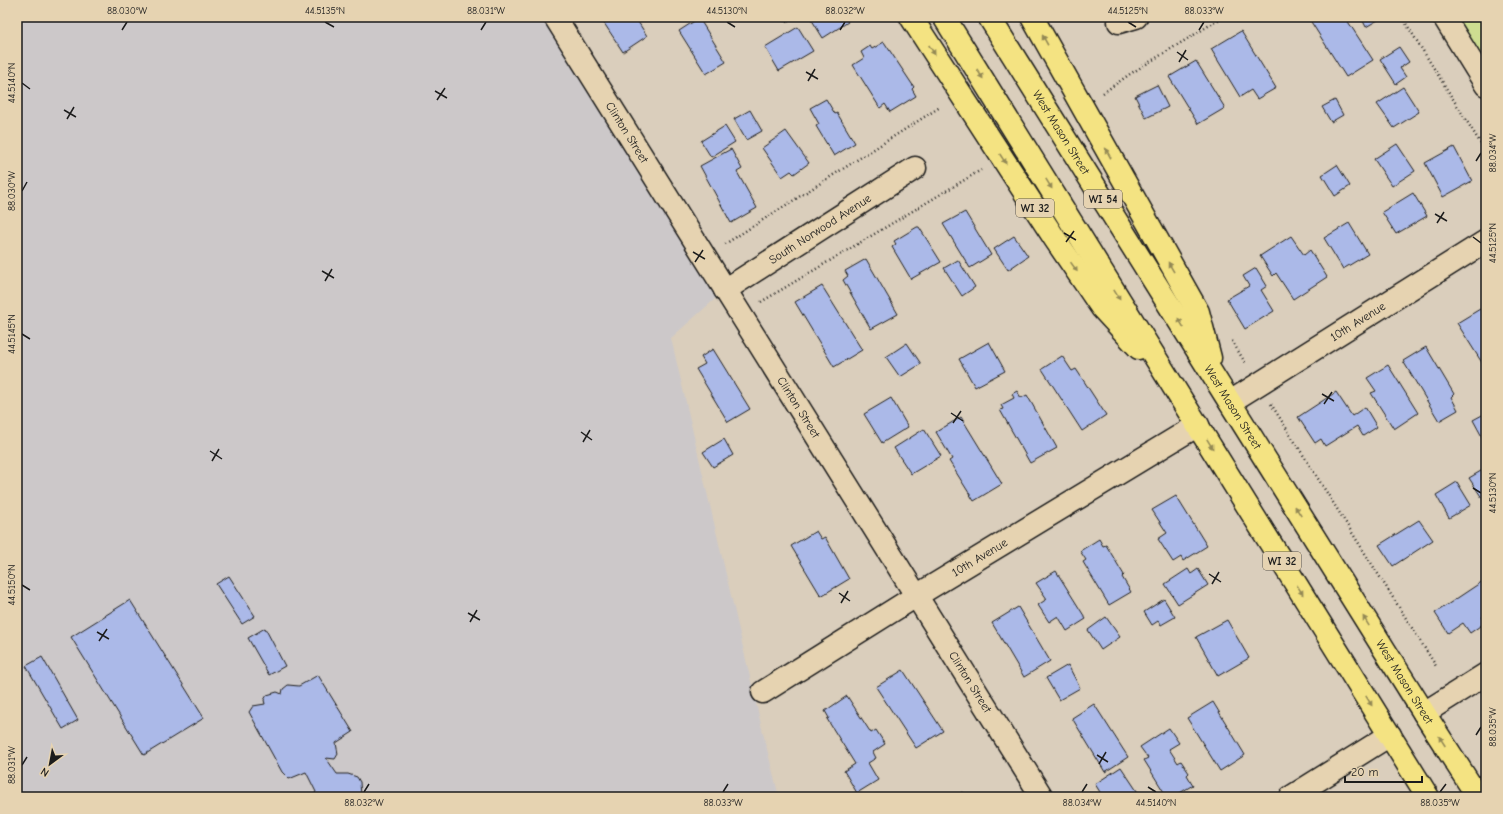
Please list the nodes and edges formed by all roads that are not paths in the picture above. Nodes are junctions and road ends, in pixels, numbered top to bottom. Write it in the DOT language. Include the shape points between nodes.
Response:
graph roads {
  1 [pos="555,17"];
  2 [pos="911,17"];
  3 [pos="944,17"];
  4 [pos="989,17"];
  5 [pos="1032,17"];
  6 [pos="1444,17"];
  7 [pos="1486,85"];
  8 [pos="915,168"];
  9 [pos="1486,241"];
  10 [pos="725,290"];
  11 [pos="1216,380"];
  12 [pos="1175,387"];
  13 [pos="1230,402"];
  14 [pos="1198,425"];
  15 [pos="916,596"];
  16 [pos="1486,674"];
  17 [pos="763,692"];
  18 [pos="1424,713"];
  19 [pos="1390,735"];
  20 [pos="1042,797"];
  21 [pos="1291,797"];
  22 [pos="1428,797"];
  23 [pos="1478,797"];
  1 -- 10 [label="street, Clinton Street"];
  2 -- 12 [label="main road, WI 32, one-way" via="1102,308"];
  3 -- 12 [label="main road, WI 54, one-way"];
  11 -- 4 [label="main road, West Mason Street / WI 54, one-way"];
  11 -- 5 [label="main road, one-way" via="1198,312"];
  6 -- 7 [label="street"];
  8 -- 10 [label="street, South Norwood Avenue"];
  9 -- 13 [label="street, 10th Avenue"];
  10 -- 15 [label="street, Clinton Street"];
  11 -- 13 [label="main road, West Mason Street"];
  12 -- 14 [label="main road, WI 32"];
  18 -- 13 [label="main road, West Mason Street, one-way"];
  14 -- 15 [label="street, 10th Avenue"];
  14 -- 19 [label="main road, WI 32, one-way"];
  15 -- 17 [label="street, 10th Avenue"];
  15 -- 20 [label="street, Clinton Street"];
  16 -- 18 [label="street"];
  23 -- 18 [label="main road, West Mason Street, one-way"];
  19 -- 21 [label="street"];
  19 -- 22 [label="main road, WI 32"];
}
